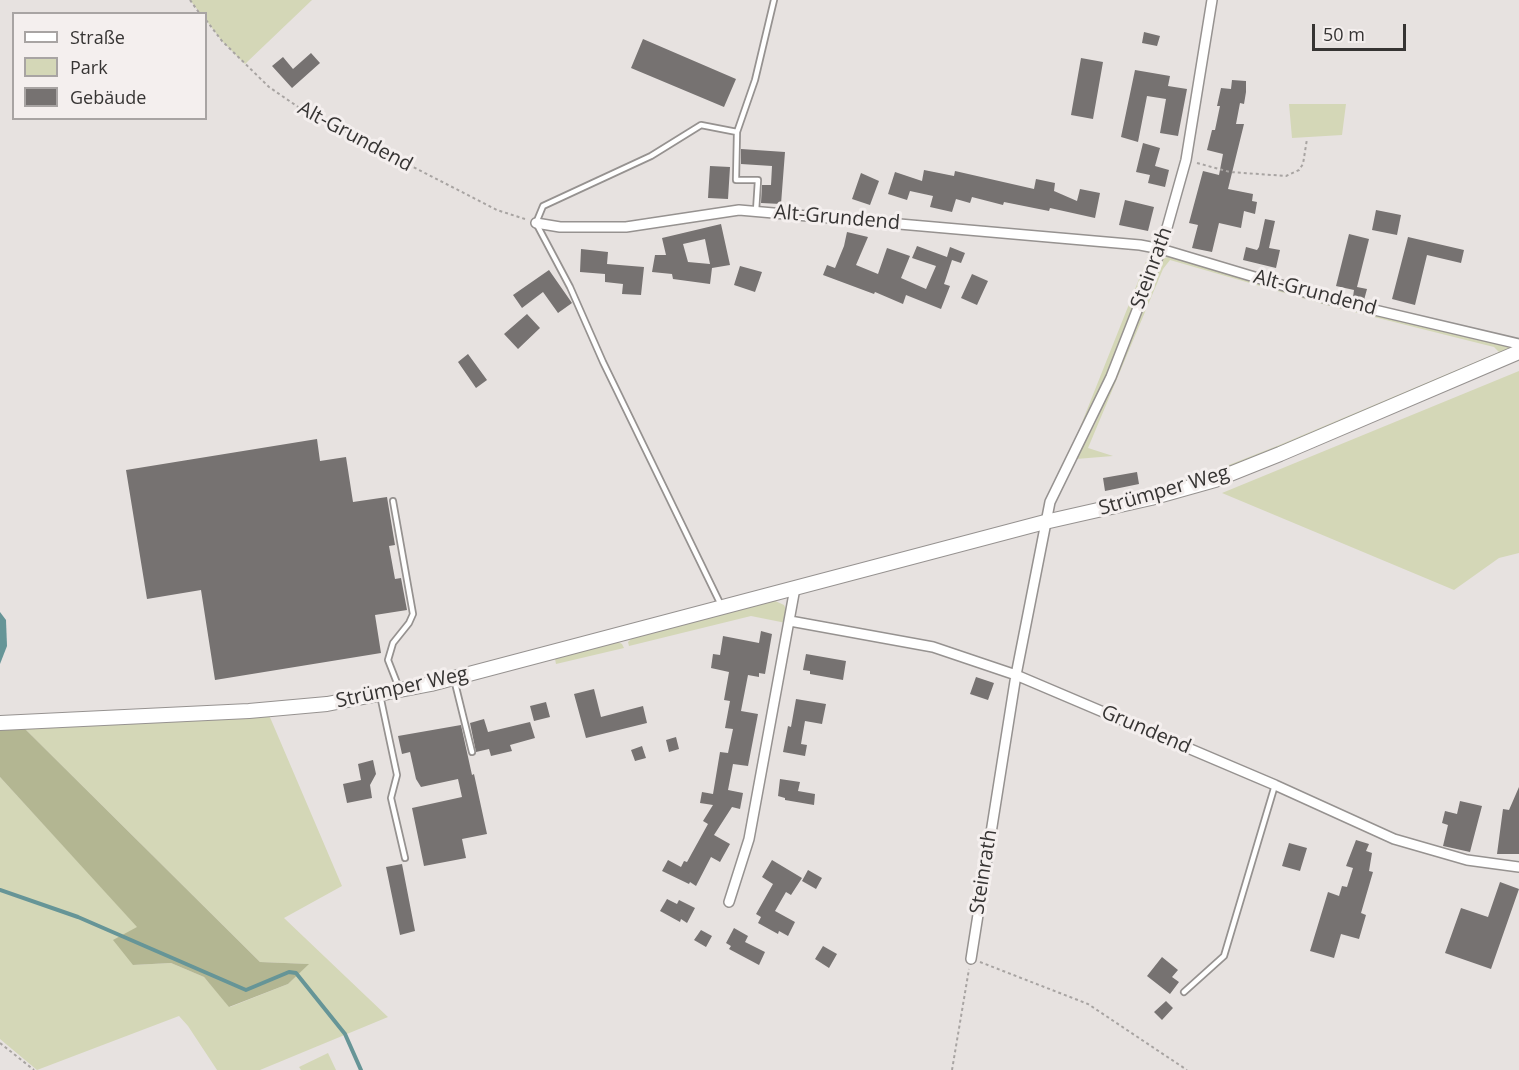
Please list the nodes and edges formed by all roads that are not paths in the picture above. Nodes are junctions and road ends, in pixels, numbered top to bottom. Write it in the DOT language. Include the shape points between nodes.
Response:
graph roads {
  1 [pos="774,0"];
  2 [pos="1212,0"];
  3 [pos="737,132"];
  4 [pos="756,211"];
  5 [pos="536,223"];
  6 [pos="1161,249"];
  7 [pos="1519,344"];
  8 [pos="1519,352"];
  9 [pos="393,501"];
  10 [pos="1046,522"];
  11 [pos="795,588"];
  12 [pos="722,607"];
  13 [pos="790,621"];
  14 [pos="1016,675"];
  15 [pos="453,678"];
  16 [pos="400,690"];
  17 [pos="380,695"];
  18 [pos="0,723"];
  19 [pos="472,752"];
  20 [pos="1275,785"];
  21 [pos="405,858"];
  22 [pos="1519,867"];
  23 [pos="729,902"];
  24 [pos="971,959"];
  25 [pos="1184,992"];
  1 -- 3 [label="lane" via="755,80"];
  2 -- 6 [label="street, Steinrath" via="1186,160"];
  3 -- 4 [label="lane" via="736,180 758,180"];
  3 -- 5 [label="lane" via="701,125 651,156 543,207"];
  4 -- 5 [label="street, Alt-Grundend" via="726,211 626,227"];
  4 -- 6 [label="street, Alt-Grundend"];
  5 -- 12 [label="lane"];
  6 -- 7 [label="street, Alt-Grundend" via="1328,299"];
  6 -- 10 [label="street, Steinrath" via="1111,377 1050,502"];
  8 -- 10 [label="street, Strümper Weg" via="1215,480"];
  9 -- 16 [label="lane" via="413,614 393,643 388,660"];
  10 -- 11 [label="street, Strümper Weg"];
  10 -- 14 [label="street"];
  11 -- 12 [label="street, Strümper Weg"];
  11 -- 13 [label="street"];
  12 -- 15 [label="street, Strümper Weg"];
  13 -- 14 [label="street, Grundend" via="933,646"];
  13 -- 23 [label="street" via="749,839"];
  14 -- 20 [label="street, Grundend"];
  14 -- 24 [label="street, Steinrath"];
  15 -- 16 [label="street, Strümper Weg"];
  15 -- 19 [label="lane"];
  16 -- 17 [label="street, Strümper Weg"];
  17 -- 18 [label="street, Strümper Weg" via="249,711"];
  17 -- 21 [label="lane" via="397,775 391,798"];
  20 -- 22 [label="street, Grundend" via="1394,839 1467,860"];
  20 -- 25 [label="lane" via="1224,956"];
}
